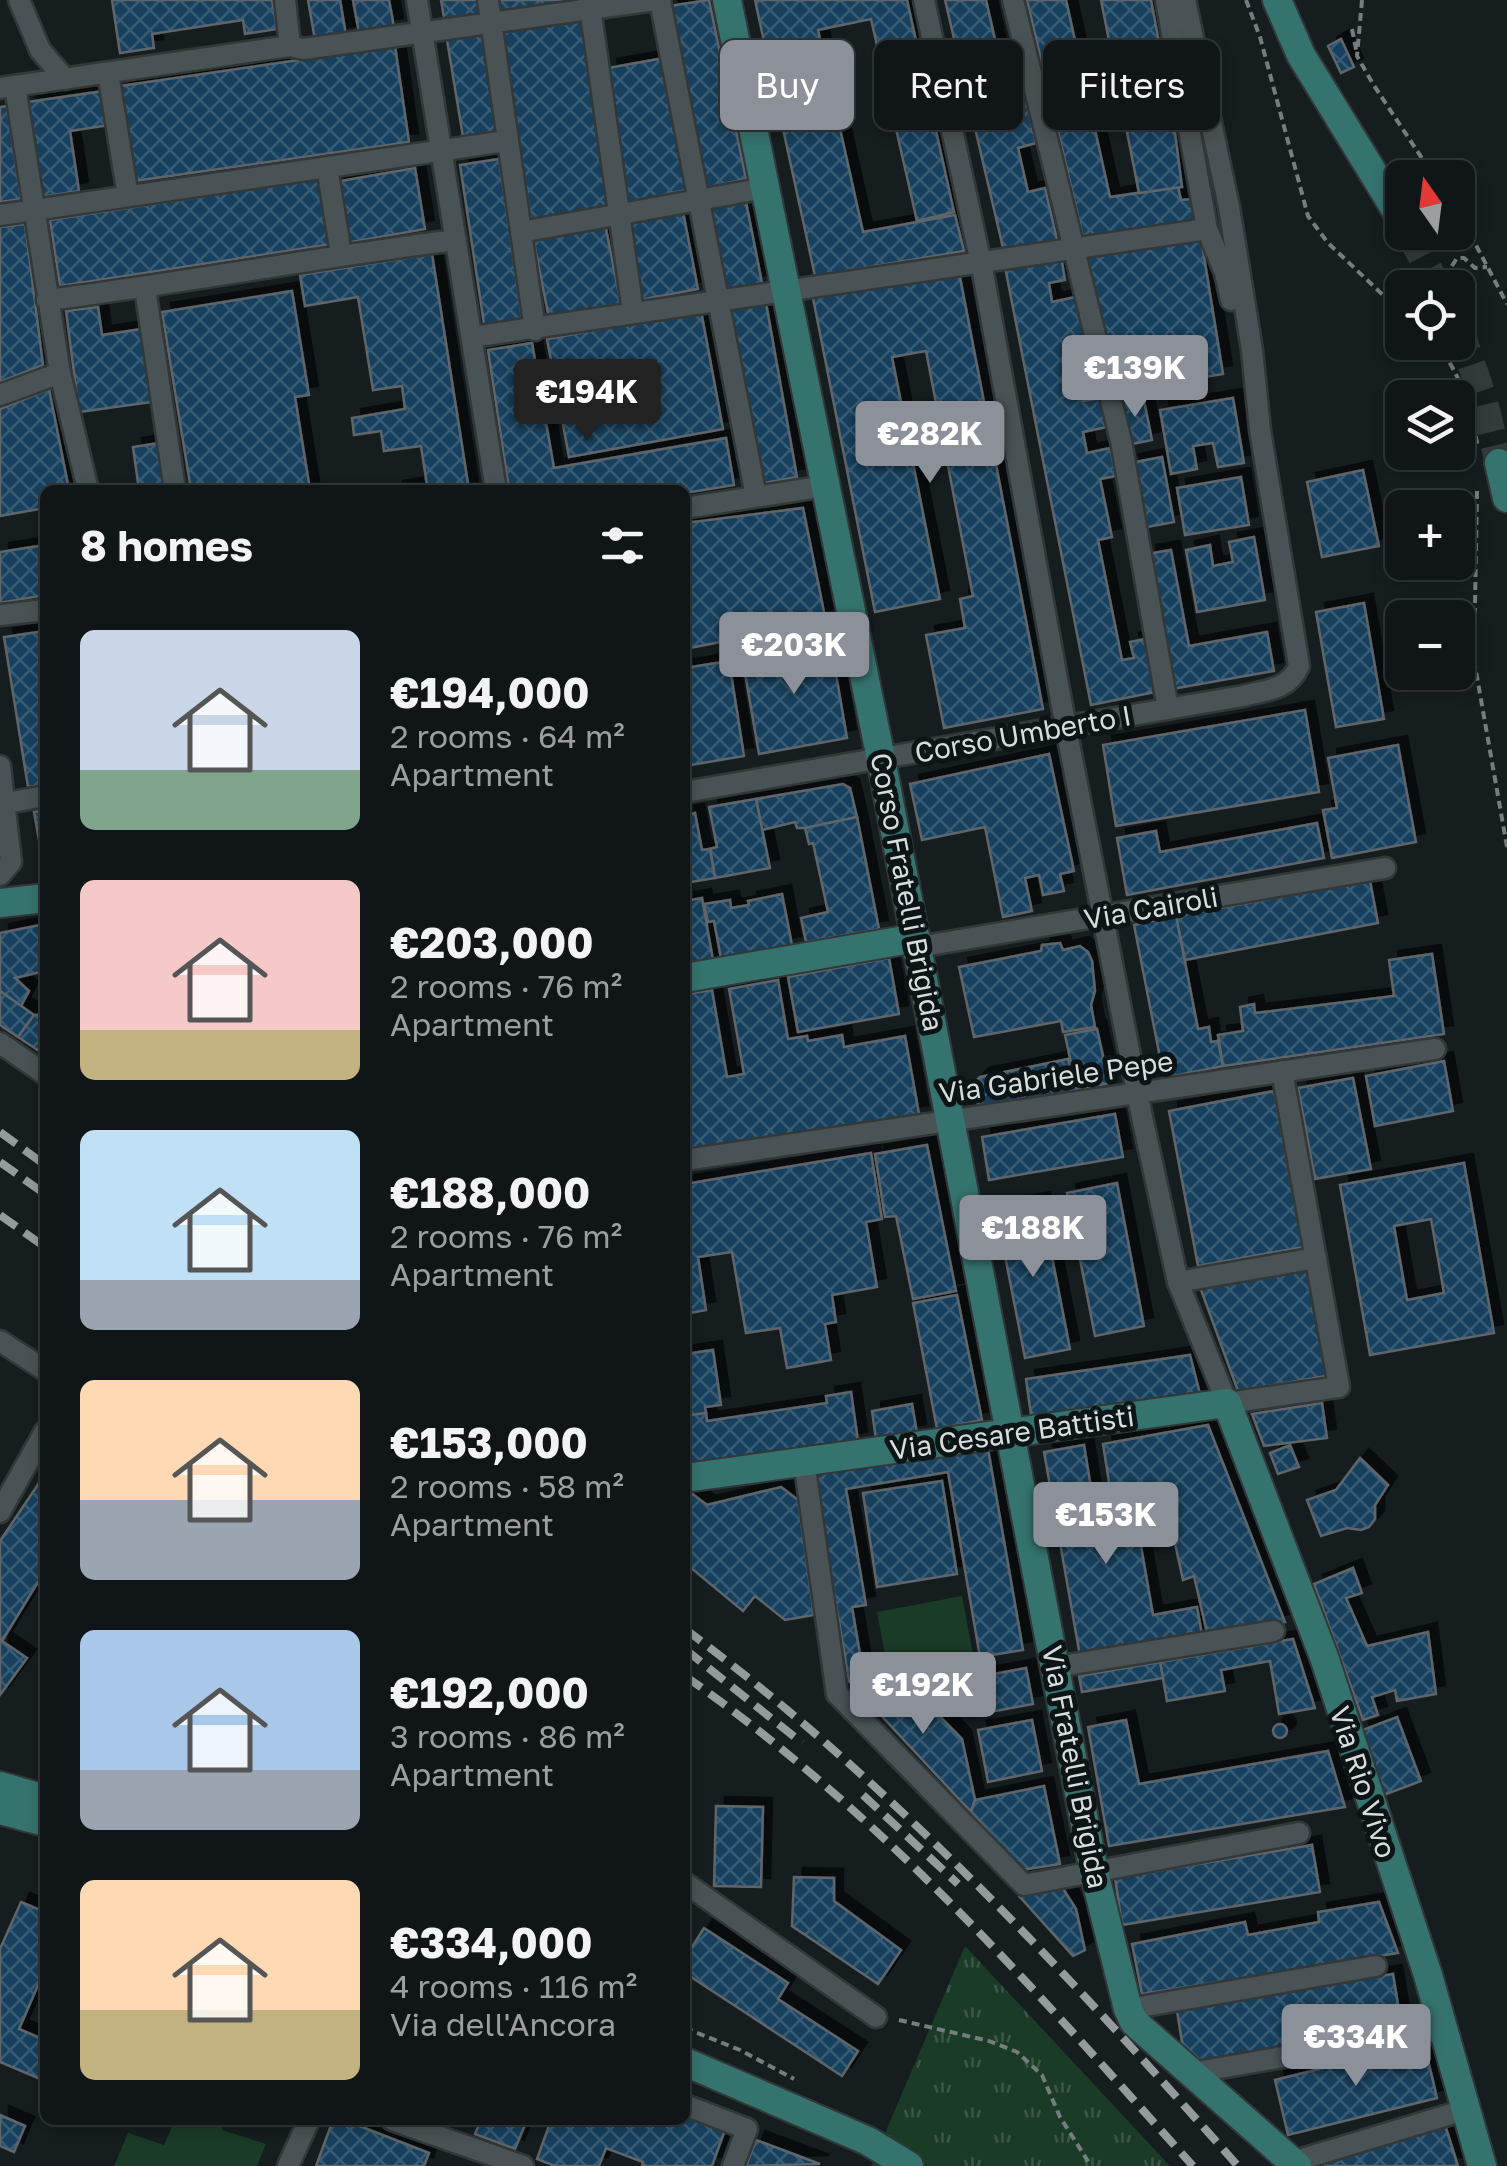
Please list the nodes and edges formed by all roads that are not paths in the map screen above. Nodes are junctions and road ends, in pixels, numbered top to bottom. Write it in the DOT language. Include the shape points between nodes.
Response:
graph roads {
  1 [pos="19,0"];
  2 [pos="285,0"];
  3 [pos="417,0"];
  4 [pos="488,0"];
  5 [pos="657,0"];
  6 [pos="727,0"];
  7 [pos="924,0"];
  8 [pos="1013,0"];
  9 [pos="1166,0"];
  10 [pos="1186,0"];
  11 [pos="1277,0"];
  12 [pos="1298,0"];
  13 [pos="590,5"];
  14 [pos="491,24"];
  15 [pos="423,33"];
  16 [pos="290,46"];
  17 [pos="1300,55"];
  18 [pos="108,73"];
  19 [pos="65,79"];
  20 [pos="7,87"];
  21 [pos="506,142"];
  22 [pos="442,150"];
  23 [pos="326,168"];
  24 [pos="765,188"];
  25 [pos="1385,192"];
  26 [pos="128,196"];
  27 [pos="699,201"];
  28 [pos="34,210"];
  29 [pos="0,215"];
  30 [pos="618,216"];
  31 [pos="1207,228"];
  32 [pos="521,232"];
  33 [pos="456,240"];
  34 [pos="1074,246"];
  35 [pos="341,254"];
  36 [pos="981,260"];
  37 [pos="145,288"];
  38 [pos="786,290"];
  39 [pos="48,300"];
  40 [pos="718,300"];
  41 [pos="633,312"];
  42 [pos="535,330"];
  43 [pos="472,338"];
  44 [pos="60,374"];
  45 [pos="0,395"];
  46 [pos="1258,414"];
  47 [pos="1489,456"];
  48 [pos="87,485"];
  49 [pos="174,485"];
  50 [pos="495,485"];
  51 [pos="826,486"];
  52 [pos="756,496"];
  53 [pos="1507,498"];
  54 [pos="690,507"];
  55 [pos="40,611"];
  56 [pos="0,615"];
  57 [pos="1168,709"];
  58 [pos="1066,728"];
  59 [pos="882,759"];
  60 [pos="0,766"];
  61 [pos="690,791"];
  62 [pos="40,797"];
  63 [pos="6,803"];
  64 [pos="1385,868"];
  65 [pos="2,874"];
  66 [pos="40,899"];
  67 [pos="0,903"];
  68 [pos="1103,916"];
  69 [pos="917,943"];
  70 [pos="690,977"];
  71 [pos="0,1042"];
  72 [pos="1435,1049"];
  73 [pos="40,1070"];
  74 [pos="1282,1071"];
  75 [pos="1138,1093"];
  76 [pos="951,1120"];
  77 [pos="690,1159"];
  78 [pos="1316,1258"];
  79 [pos="1178,1282"];
  80 [pos="0,1341"];
  81 [pos="40,1367"];
  82 [pos="1228,1403"];
  83 [pos="1010,1433"];
  84 [pos="40,1440"];
  85 [pos="804,1461"];
  86 [pos="690,1477"];
  87 [pos="0,1512"];
  88 [pos="1274,1631"];
  89 [pos="1055,1666"];
  90 [pos="0,1786"];
  91 [pos="40,1798"];
  92 [pos="0,1810"];
  93 [pos="40,1821"];
  94 [pos="1299,1834"];
  95 [pos="1094,1872"];
  96 [pos="690,1887"];
  97 [pos="1376,1966"];
  98 [pos="1128,2009"];
  99 [pos="876,2017"];
  100 [pos="1444,2030"];
  101 [pos="690,2064"];
  102 [pos="1192,2073"];
  103 [pos="690,2107"];
  104 [pos="1468,2109"];
  105 [pos="307,2125"];
  106 [pos="406,2125"];
  107 [pos="1294,2164"];
  108 [pos="288,2166"];
  109 [pos="522,2166"];
  110 [pos="733,2166"];
  111 [pos="909,2166"];
  112 [pos="1482,2166"];
  1 -- 19 [label="street" via="40,50"];
  2 -- 16 [label="street"];
  3 -- 15 [label="street"];
  4 -- 14 [label="street"];
  5 -- 13 [label="street"];
  5 -- 27 [label="street"];
  6 -- 24 [label="street, Corso Fratelli Brigida"];
  7 -- 36 [label="street"];
  8 -- 34 [label="street"];
  9 -- 31 [label="street"];
  10 -- 46 [label="street" via="1228,207"];
  11 -- 17 [label="street"];
  12 -- 17 [label="street"];
  13 -- 14 [label="street"];
  13 -- 30 [label="street"];
  14 -- 15 [label="street"];
  14 -- 21 [label="street"];
  15 -- 16 [label="street"];
  15 -- 22 [label="street"];
  16 -- 18 [label="street"];
  17 -- 25 [label="street"];
  18 -- 19 [label="street"];
  18 -- 26 [label="street"];
  19 -- 20 [label="street"];
  20 -- 28 [label="street"];
  21 -- 22 [label="street"];
  21 -- 32 [label="street"];
  22 -- 23 [label="street"];
  22 -- 33 [label="street"];
  23 -- 26 [label="street"];
  23 -- 35 [label="street"];
  24 -- 27 [label="street"];
  24 -- 38 [label="street, Corso Fratelli Brigida"];
  26 -- 28 [label="street"];
  27 -- 30 [label="street"];
  27 -- 40 [label="street"];
  28 -- 29 [label="street"];
  28 -- 39 [label="street"];
  30 -- 32 [label="street"];
  30 -- 41 [label="street"];
  31 -- 34 [label="street"];
  31 -- 46 [label="street" via="1225,274"];
  32 -- 42 [label="street"];
  33 -- 35 [label="street"];
  33 -- 43 [label="street"];
  34 -- 36 [label="street"];
  34 -- 57 [label="street" via="1121,441"];
  35 -- 37 [label="street"];
  36 -- 38 [label="street"];
  36 -- 58 [label="street"];
  37 -- 39 [label="street"];
  37 -- 49 [label="street"];
  38 -- 40 [label="street"];
  38 -- 51 [label="street, Corso Fratelli Brigida"];
  39 -- 44 [label="street"];
  40 -- 41 [label="street"];
  40 -- 52 [label="street"];
  41 -- 42 [label="street"];
  42 -- 43 [label="street"];
  43 -- 50 [label="street"];
  44 -- 45 [label="street"];
  44 -- 48 [label="street"];
  46 -- 57 [label="street, Corso Umberto I" via="1299,666 1284,686"];
  47 -- 53 [label="street"];
  51 -- 52 [label="street"];
  51 -- 59 [label="street, Corso Fratelli Brigida"];
  52 -- 54 [label="street"];
  55 -- 56 [label="street"];
  57 -- 58 [label="street, Corso Umberto I"];
  58 -- 59 [label="street, Corso Umberto I"];
  58 -- 68 [label="street"];
  59 -- 61 [label="street, Corso Umberto I"];
  59 -- 69 [label="street, Corso Fratelli Brigida"];
  60 -- 63 [label="street"];
  62 -- 63 [label="street"];
  63 -- 65 [label="street" via="11,862"];
  64 -- 68 [label="street, Via Cairoli"];
  66 -- 67 [label="street"];
  68 -- 69 [label="street, Via Cairoli"];
  68 -- 75 [label="street"];
  69 -- 70 [label="street, Via Cairoli"];
  69 -- 76 [label="street, Corso Fratelli Brigida"];
  71 -- 73 [label="street"];
  72 -- 74 [label="street, Via Gabriele Pepe"];
  74 -- 75 [label="street, Via Gabriele Pepe"];
  74 -- 78 [label="street"];
  75 -- 76 [label="street, Via Gabriele Pepe"];
  75 -- 79 [label="street"];
  76 -- 77 [label="street, Via Gabriele Pepe"];
  76 -- 83 [label="street, Corso Fratelli Brigida"];
  78 -- 79 [label="street"];
  78 -- 82 [label="street, Via Cesare Battisti" via="1339,1387"];
  79 -- 82 [label="street"];
  80 -- 81 [label="street"];
  82 -- 83 [label="street, Via Cesare Battisti"];
  82 -- 100 [label="street, Via Rio Vivo" via="1324,1657"];
  83 -- 85 [label="street, Via Cesare Battisti"];
  83 -- 89 [label="street, Via Fratelli Brigida"];
  84 -- 87 [label="street"];
  85 -- 86 [label="street, Via Cesare Battisti"];
  85 -- 95 [label="street" via="838,1694 1024,1885"];
  88 -- 89 [label="street"];
  89 -- 95 [label="street, Via Fratelli Brigida"];
  90 -- 91 [label="street"];
  92 -- 93 [label="street"];
  94 -- 95 [label="street"];
  95 -- 98 [label="street, Via Fratelli Brigida"];
  96 -- 99 [label="street"];
  97 -- 98 [label="street"];
  98 -- 102 [label="street, Via Fratelli Brigida"];
  100 -- 102 [label="street"];
  100 -- 104 [label="street, Via Rio Vivo"];
  101 -- 111 [label="street"];
  102 -- 107 [label="street, Via Fratelli Brigida"];
  103 -- 110 [label="street" via="746,2129"];
  104 -- 107 [label="street"];
  104 -- 112 [label="street, Via Rio Vivo"];
  105 -- 108 [label="street"];
  106 -- 109 [label="street"];
}
